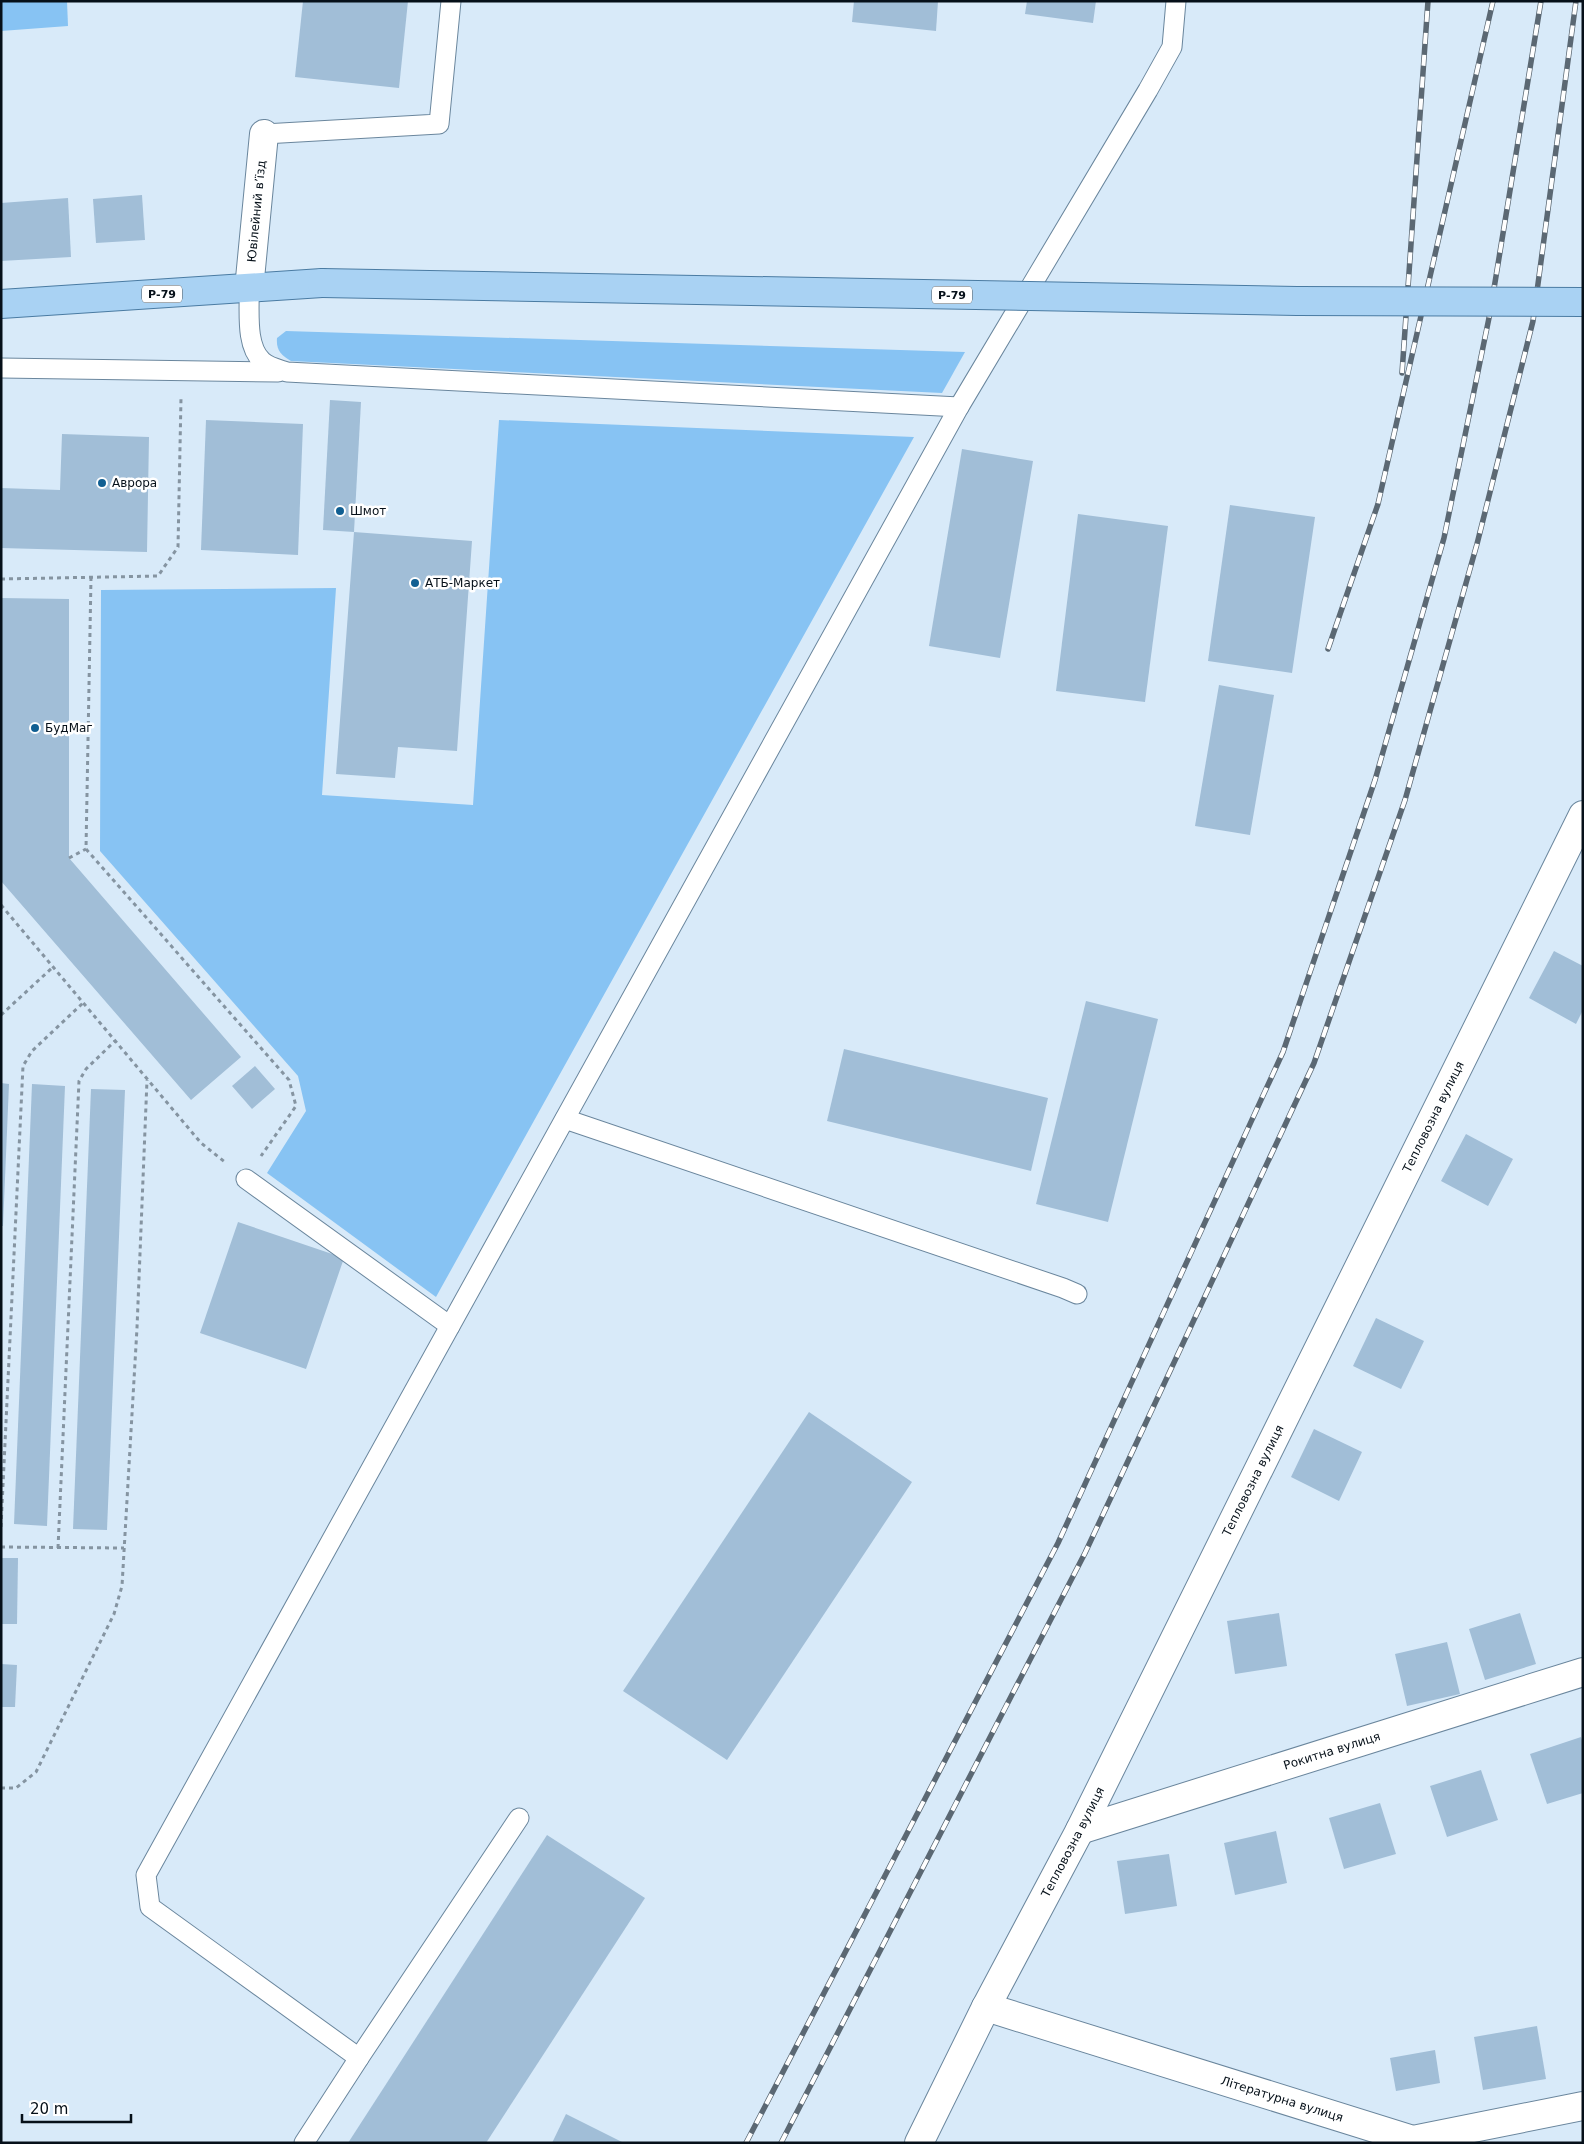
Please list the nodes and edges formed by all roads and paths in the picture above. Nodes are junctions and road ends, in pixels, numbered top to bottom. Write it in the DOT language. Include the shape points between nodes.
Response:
graph roads {
  1 [pos="451,1"];
  2 [pos="1176,1"];
  3 [pos="264,134"];
  4 [pos="249,288"];
  5 [pos="1583,302"];
  6 [pos="1,304"];
  7 [pos="1,368"];
  8 [pos="287,372"];
  9 [pos="181,390"];
  10 [pos="958,407"];
  11 [pos="90,577"];
  12 [pos="1,579"];
  13 [pos="1583,815"];
  14 [pos="86,849"];
  15 [pos="68,858"];
  16 [pos="1,905"];
  17 [pos="53,967"];
  18 [pos="83,1003"];
  19 [pos="1,1015"];
  20 [pos="116,1041"];
  21 [pos="148,1080"];
  22 [pos="565,1119"];
  23 [pos="246,1179"];
  24 [pos="1077,1294"];
  25 [pos="450,1326"];
  26 [pos="1,1527"];
  27 [pos="1,1547"];
  28 [pos="58,1548"];
  29 [pos="124,1548"];
  30 [pos="1583,1672"];
  31 [pos="1,1788"];
  32 [pos="519,1818"];
  33 [pos="1080,1830"];
  34 [pos="986,2007"];
  35 [pos="359,2058"];
  36 [pos="1583,2106"];
  37 [pos="304,2143"];
  38 [pos="919,2143"];
  1 -- 3 [label="lane" via="439,124"];
  2 -- 10 [label="lane" via="1172,47"];
  3 -- 4 [label="street, Ювілейний в’їзд"];
  4 -- 5 [label="main road, Р-79, bridge" via="322,283 1297,301"];
  4 -- 6 [label="main road, Р-79"];
  4 -- 8 [label="lane" via="251,339 255,351 261,361"];
  7 -- 8 [label="lane"];
  8 -- 10 [label="lane"];
  9 -- 11 [label="path" via="178,547 158,576"];
  10 -- 22 [label="lane"];
  11 -- 12 [label="path"];
  11 -- 14 [label="path"];
  13 -- 33 [label="street, Тепловозна вулиця"];
  14 -- 15 [label="path"];
  14 -- 23 [label="path" via="289,1080 296,1106"];
  16 -- 17 [label="path"];
  17 -- 18 [label="path"];
  17 -- 19 [label="path"];
  18 -- 20 [label="path"];
  18 -- 26 [label="path" via="32,1051 23,1066"];
  20 -- 21 [label="path"];
  20 -- 28 [label="path" via="86,1069 79,1081"];
  21 -- 23 [label="path" via="201,1143"];
  21 -- 29 [label="path"];
  22 -- 24 [label="lane"];
  22 -- 25 [label="lane"];
  23 -- 25 [label="lane"];
  25 -- 35 [label="lane" via="146,1875 150,1906"];
  27 -- 28 [label="path"];
  28 -- 29 [label="path"];
  29 -- 31 [label="path" via="122,1586 114,1614 36,1772 16,1788"];
  30 -- 33 [label="street, Рокитна вулиця"];
  32 -- 35 [label="lane"];
  33 -- 34 [label="street, Тепловозна вулиця"];
  34 -- 36 [label="street, Літературна вулиця" via="1413,2140"];
  34 -- 38 [label="street, Тепловозна вулиця"];
  35 -- 37 [label="lane"];
}
